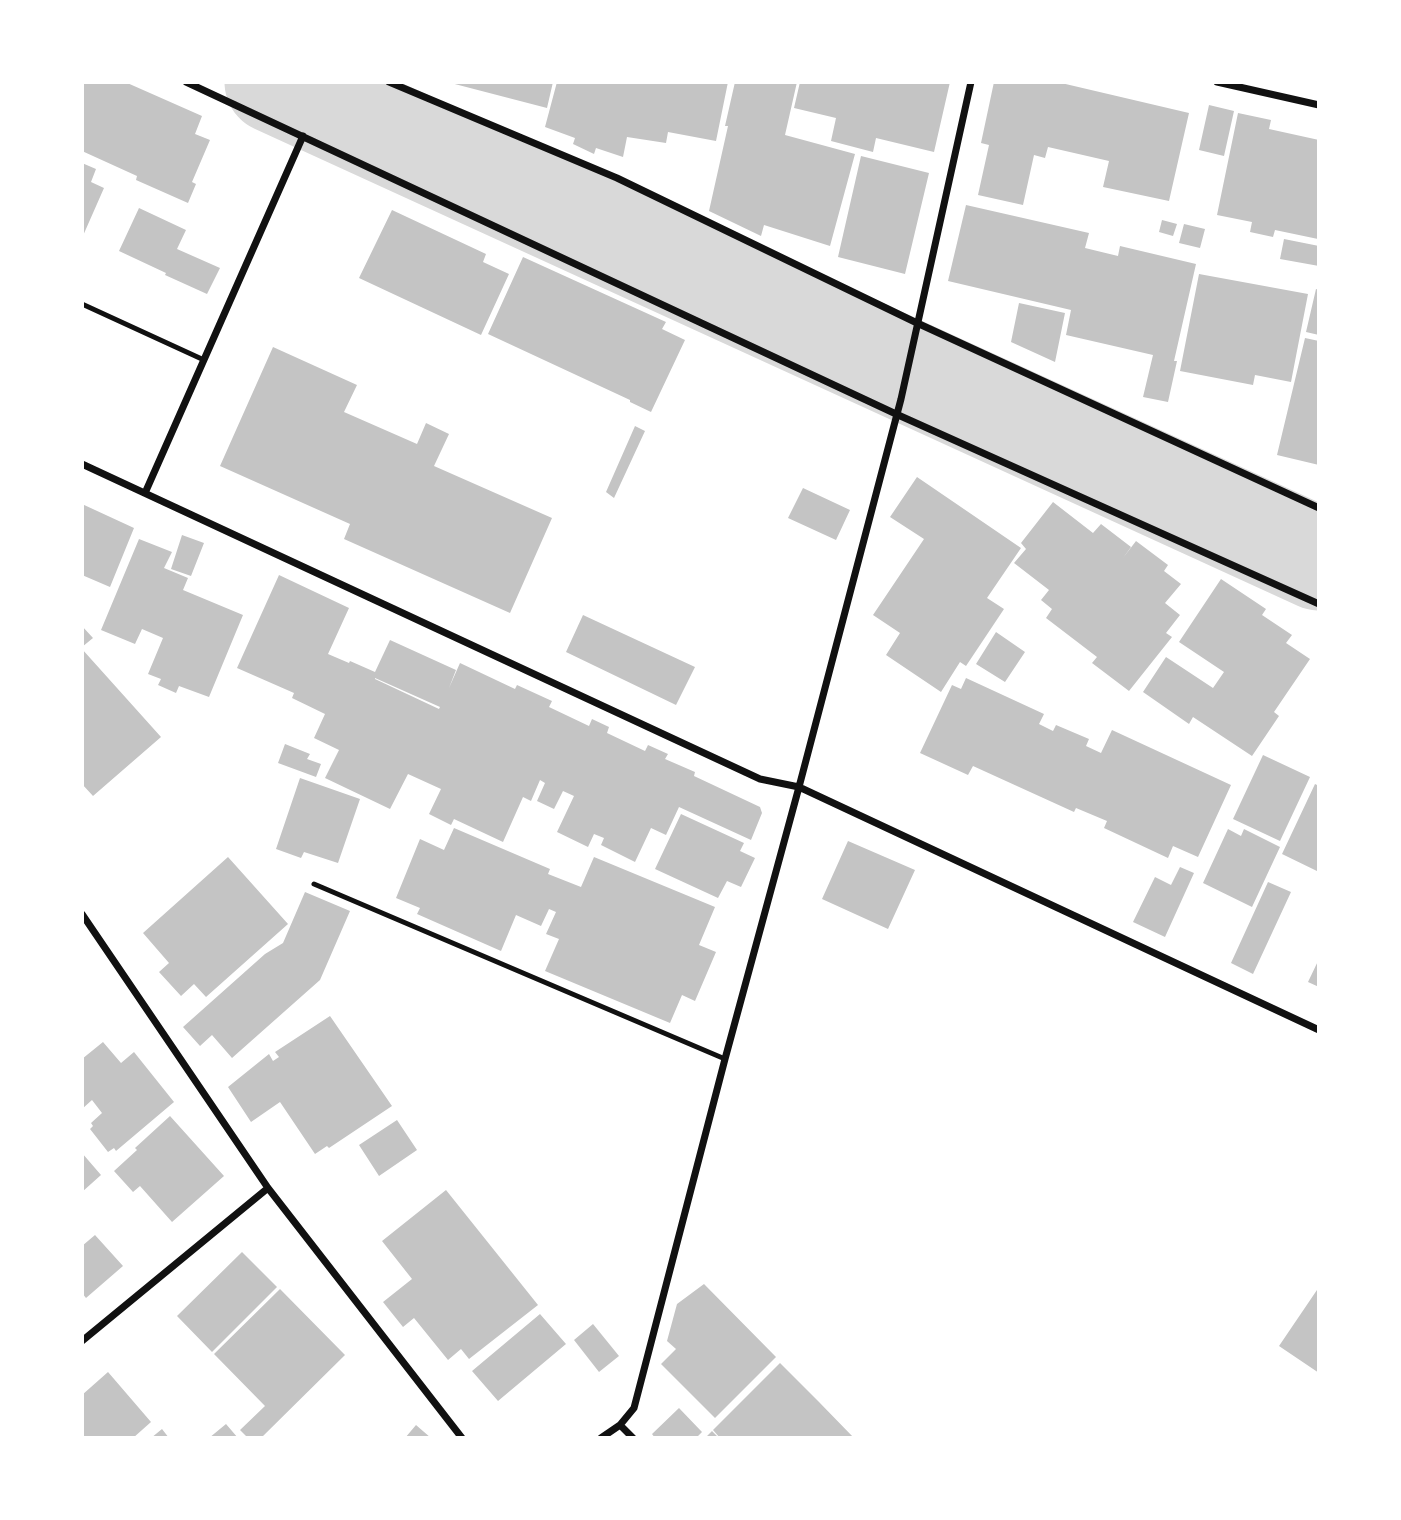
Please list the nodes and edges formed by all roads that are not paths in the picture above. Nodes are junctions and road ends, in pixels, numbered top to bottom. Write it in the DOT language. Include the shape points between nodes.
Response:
graph roads {
  1 [pos="186,82"];
  2 [pos="389,82"];
  3 [pos="971,82"];
  4 [pos="1217,82"];
  5 [pos="1319,105"];
  6 [pos="303,136"];
  7 [pos="82,304"];
  8 [pos="917,323"];
  9 [pos="204,360"];
  10 [pos="896,414"];
  11 [pos="82,464"];
  12 [pos="145,493"];
  13 [pos="1319,508"];
  14 [pos="1319,604"];
  15 [pos="799,787"];
  16 [pos="314,884"];
  17 [pos="82,915"];
  18 [pos="1319,1030"];
  19 [pos="725,1059"];
  20 [pos="268,1188"];
  21 [pos="82,1341"];
  22 [pos="620,1425"];
  23 [pos="462,1438"];
  24 [pos="601,1438"];
  25 [pos="633,1438"];
  1 -- 6 [label="street"];
  2 -- 8 [label="street" via="617,178"];
  3 -- 8 [label="street"];
  4 -- 5 [label="street"];
  6 -- 9 [label="street"];
  6 -- 10 [label="street"];
  7 -- 9 [label="lane"];
  8 -- 10 [label="street"];
  8 -- 13 [label="street"];
  9 -- 12 [label="street"];
  10 -- 14 [label="street"];
  10 -- 15 [label="street"];
  11 -- 12 [label="street"];
  12 -- 15 [label="street" via="760,779"];
  15 -- 18 [label="street"];
  15 -- 19 [label="street"];
  16 -- 19 [label="lane"];
  17 -- 20 [label="street"];
  19 -- 22 [label="street" via="634,1408"];
  20 -- 21 [label="street"];
  20 -- 23 [label="street"];
  22 -- 24 [label="street"];
  22 -- 25 [label="street"];
}
